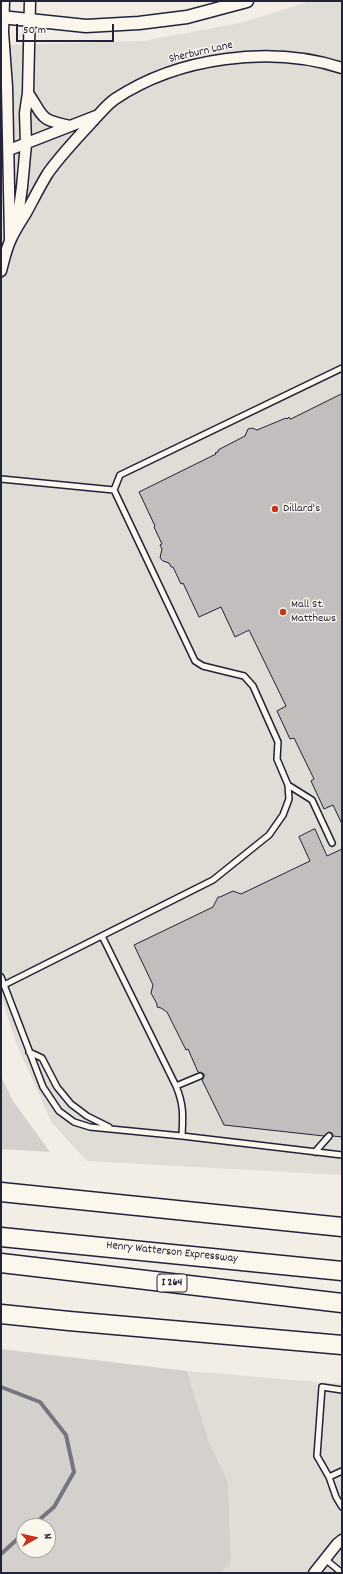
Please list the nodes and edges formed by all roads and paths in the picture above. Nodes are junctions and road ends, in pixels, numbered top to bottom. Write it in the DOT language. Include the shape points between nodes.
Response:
graph roads {
  1 [pos="4,1"];
  2 [pos="30,1"];
  3 [pos="247,1"];
  4 [pos="2,17"];
  5 [pos="30,20"];
  6 [pos="342,68"];
  7 [pos="28,93"];
  8 [pos="100,114"];
  9 [pos="70,126"];
  10 [pos="26,144"];
  11 [pos="9,150"];
  12 [pos="17,229"];
  13 [pos="10,239"];
  14 [pos="1,271"];
  15 [pos="342,368"];
  16 [pos="1,479"];
  17 [pos="114,490"];
  18 [pos="288,785"];
  19 [pos="332,843"];
  20 [pos="102,936"];
  21 [pos="1,977"];
  22 [pos="4,985"];
  23 [pos="30,1052"];
  24 [pos="200,1076"];
  25 [pos="176,1086"];
  26 [pos="110,1128"];
  27 [pos="182,1136"];
  28 [pos="329,1136"];
  29 [pos="315,1152"];
  30 [pos="342,1155"];
  31 [pos="1,1192"];
  32 [pos="342,1227"];
  33 [pos="1,1237"];
  34 [pos="1,1263"];
  35 [pos="342,1271"];
  36 [pos="342,1303"];
  37 [pos="1,1314"];
  38 [pos="342,1345"];
  39 [pos="342,1390"];
  40 [pos="342,1471"];
  41 [pos="329,1477"];
  42 [pos="342,1507"];
  43 [pos="342,1540"];
  44 [pos="325,1559"];
  45 [pos="314,1573"];
  46 [pos="342,1573"];
  1 -- 4 [label="street, Sherburn Lane"];
  2 -- 5 [label="street, Sherburn Lane"];
  3 -- 5 [label="street" via="187,17 139,23 86,26"];
  4 -- 5 [label="street"];
  4 -- 11 [label="street, Sherburn Lane"];
  5 -- 7 [label="street, Sherburn Lane"];
  6 -- 8 [label="street, Sherburn Lane" via="305,59 276,57 218,60 190,66 140,86 114,100"];
  7 -- 9 [label="street" via="42,117 50,122"];
  7 -- 10 [label="street, Sherburn Lane" via="25,113"];
  8 -- 9 [label="street, Sherburn Lane"];
  8 -- 12 [label="street, Sherburn Lane" via="61,155"];
  9 -- 10 [label="street, Sherburn Lane"];
  10 -- 11 [label="street, Sherburn Lane"];
  10 -- 12 [label="street, Sherburn Lane"];
  11 -- 13 [label="street, Sherburn Lane"];
  12 -- 13 [label="street, Sherburn Lane"];
  13 -- 14 [label="street, Sherburn Lane"];
  15 -- 17 [label="lane" via="120,475"];
  16 -- 17 [label="lane"];
  17 -- 18 [label="lane" via="195,661 203,666 244,676 253,686 278,742 277,759"];
  18 -- 19 [label="lane" via="312,800"];
  18 -- 20 [label="lane" via="288,799 283,815 269,835 213,880"];
  20 -- 22 [label="lane"];
  20 -- 25 [label="lane"];
  21 -- 22 [label="lane"];
  22 -- 23 [label="lane"];
  23 -- 26 [label="lane" via="42,1058 57,1087 70,1104"];
  23 -- 26 [label="lane" via="43,1086 59,1111 74,1122 90,1127"];
  24 -- 25 [label="lane"];
  25 -- 27 [label="lane" via="183,1112"];
  26 -- 27 [label="lane"];
  27 -- 29 [label="lane"];
  28 -- 29 [label="lane"];
  29 -- 30 [label="lane"];
  31 -- 32 [label="highway"];
  33 -- 35 [label="highway, Henry Watterson Expressway"];
  34 -- 36 [label="highway, I 264"];
  37 -- 38 [label="highway"];
  39 -- 41 [label="lane" via="322,1387 317,1456"];
  40 -- 41 [label="lane"];
  41 -- 42 [label="lane"];
  43 -- 44 [label="street"];
  44 -- 45 [label="street"];
  44 -- 46 [label="lane"];
}
